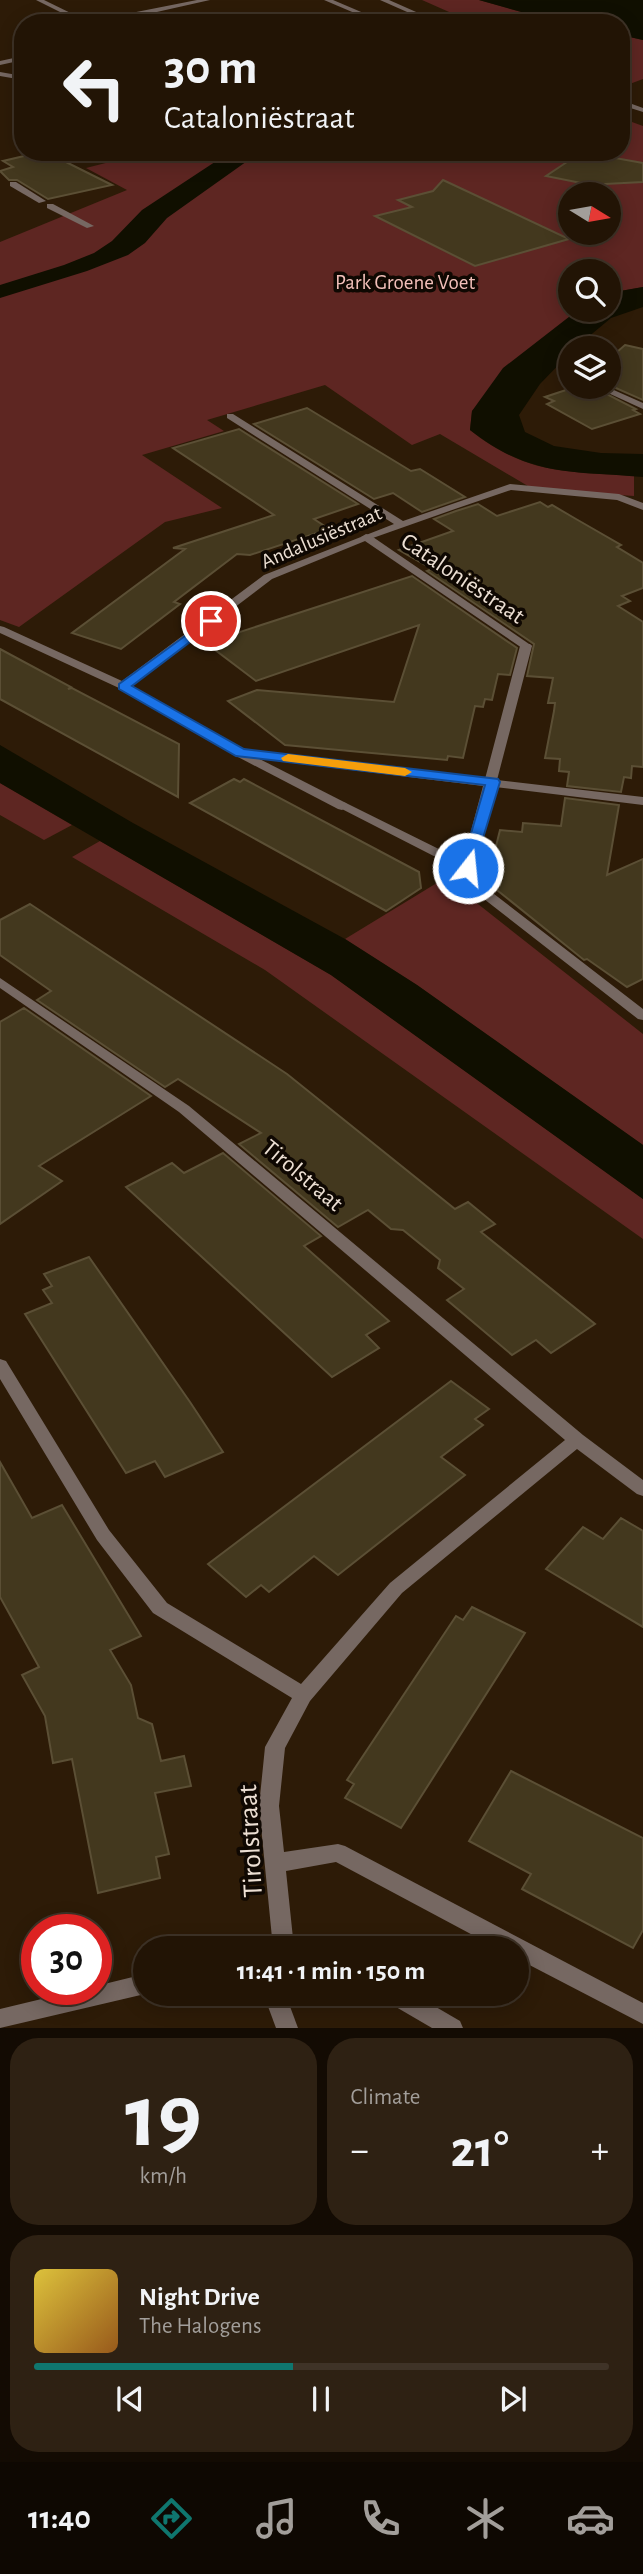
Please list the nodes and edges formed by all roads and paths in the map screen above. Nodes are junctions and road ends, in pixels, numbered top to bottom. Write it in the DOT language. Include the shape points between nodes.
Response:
graph roads {
  1 [pos="40,0"];
  2 [pos="207,0"];
  3 [pos="327,0"];
  4 [pos="383,0"];
  5 [pos="69,14"];
  6 [pos="134,14"];
  7 [pos="362,14"];
  8 [pos="416,14"];
  9 [pos="13,184"];
  10 [pos="90,226"];
  11 [pos="621,396"];
  12 [pos="643,406"];
  13 [pos="230,416"];
  14 [pos="643,508"];
  15 [pos="401,524"];
  16 [pos="366,537"];
  17 [pos="0,629"];
  18 [pos="123,686"];
  19 [pos="240,753"];
  20 [pos="493,782"];
  21 [pos="643,801"];
  22 [pos="468,868"];
  23 [pos="0,982"];
  24 [pos="643,1016"];
  25 [pos="0,1365"];
  26 [pos="577,1440"];
  27 [pos="643,1489"];
  28 [pos="303,1695"];
  29 [pos="276,1863"];
  30 [pos="283,1936"];
  31 [pos="133,1987"];
  32 [pos="279,2006"];
  33 [pos="414,2006"];
  34 [pos="643,2014"];
  35 [pos="0,2019"];
  36 [pos="287,2028"];
  37 [pos="452,2028"];
  1 -- 5 [label="street"];
  2 -- 6 [label="street"];
  3 -- 7 [label="street"];
  4 -- 8 [label="street"];
  9 -- 10 [label="street"];
  11 -- 12 [label="street"];
  13 -- 15 [label="street, Andalusiëstraat"];
  14 -- 15 [label="street, Andalusiëstraat" via="619,498 510,487"];
  15 -- 16 [label="street, Andalusiëstraat"];
  16 -- 18 [label="street, Andalusiëstraat" via="268,577"];
  16 -- 20 [label="street, Cataloniëstraat" via="526,646"];
  17 -- 18 [label="street"];
  18 -- 19 [label="street"];
  19 -- 20 [label="street"];
  19 -- 22 [label="street"];
  20 -- 21 [label="street"];
  20 -- 22 [label="street, Cataloniëstraat"];
  22 -- 24 [label="street" via="480,889"];
  23 -- 26 [label="street, Tirolstraat" via="184,1109"];
  25 -- 28 [label="street" via="103,1535 160,1608"];
  26 -- 27 [label="street, Tirolstraat"];
  26 -- 28 [label="street, Tirolstraat" via="396,1588"];
  28 -- 29 [label="street, Tirolstraat" via="275,1746 269,1806"];
  29 -- 30 [label="street, Tirolstraat"];
  29 -- 34 [label="street" via="338,1853"];
  31 -- 35 [label="street"];
  32 -- 36 [label="street"];
  33 -- 37 [label="street"];
}
